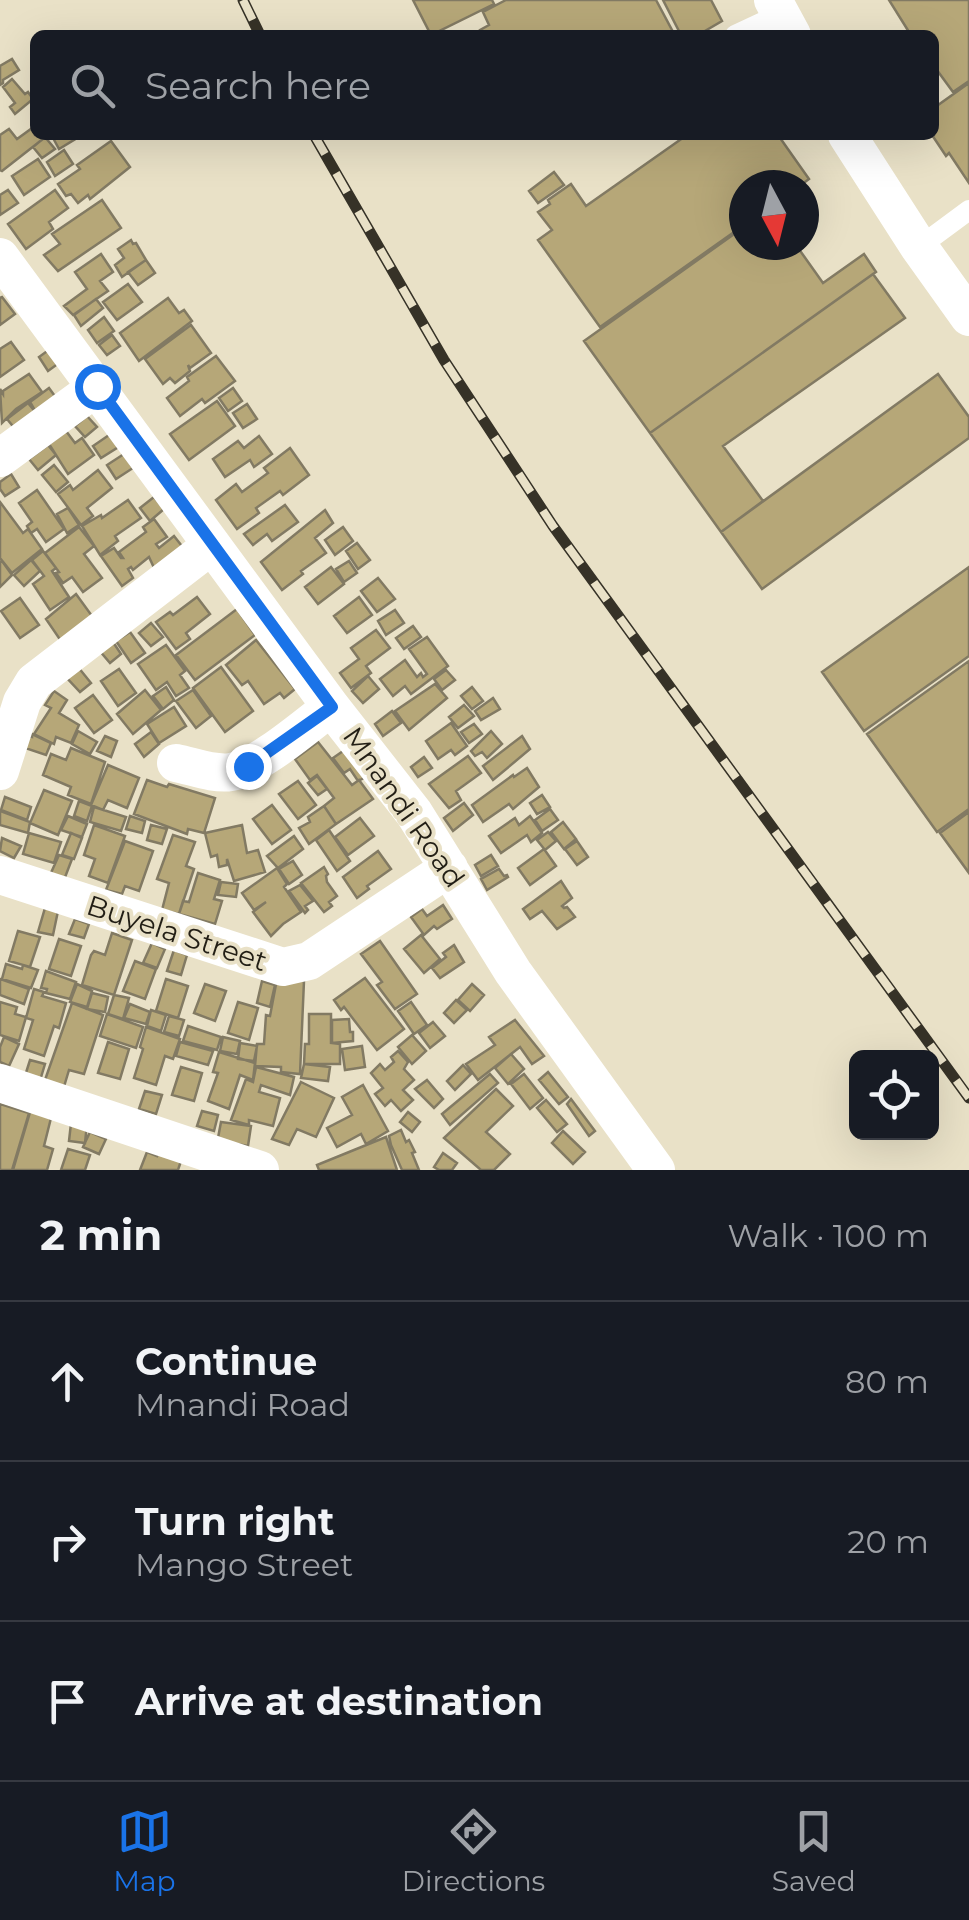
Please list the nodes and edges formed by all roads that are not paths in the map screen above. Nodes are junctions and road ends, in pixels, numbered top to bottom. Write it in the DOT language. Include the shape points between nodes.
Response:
graph roads {
  1 [pos="782,16"];
  2 [pos="747,30"];
  3 [pos="851,140"];
  4 [pos="969,210"];
  5 [pos="919,248"];
  6 [pos="0,257"];
  7 [pos="969,317"];
  8 [pos="97,386"];
  9 [pos="0,458"];
  10 [pos="212,545"];
  11 [pos="332,707"];
  12 [pos="176,763"];
  13 [pos="0,771"];
  14 [pos="449,868"];
  15 [pos="0,875"];
  16 [pos="0,1083"];
  17 [pos="648,1167"];
  18 [pos="260,1170"];
  1 -- 2 [label="lane"];
  3 -- 5 [label="street"];
  4 -- 5 [label="lane"];
  5 -- 7 [label="street"];
  6 -- 8 [label="street, Mnandi Road"];
  8 -- 9 [label="street"];
  8 -- 10 [label="street, Mnandi Road"];
  10 -- 11 [label="street, Mnandi Road"];
  10 -- 13 [label="street" via="34,682"];
  11 -- 12 [label="street" via="248,766 224,773"];
  11 -- 14 [label="street, Mnandi Road"];
  14 -- 15 [label="street, Buyela Street" via="309,961 283,967"];
  14 -- 17 [label="street, Mnandi Road"];
  16 -- 18 [label="street"];
}
